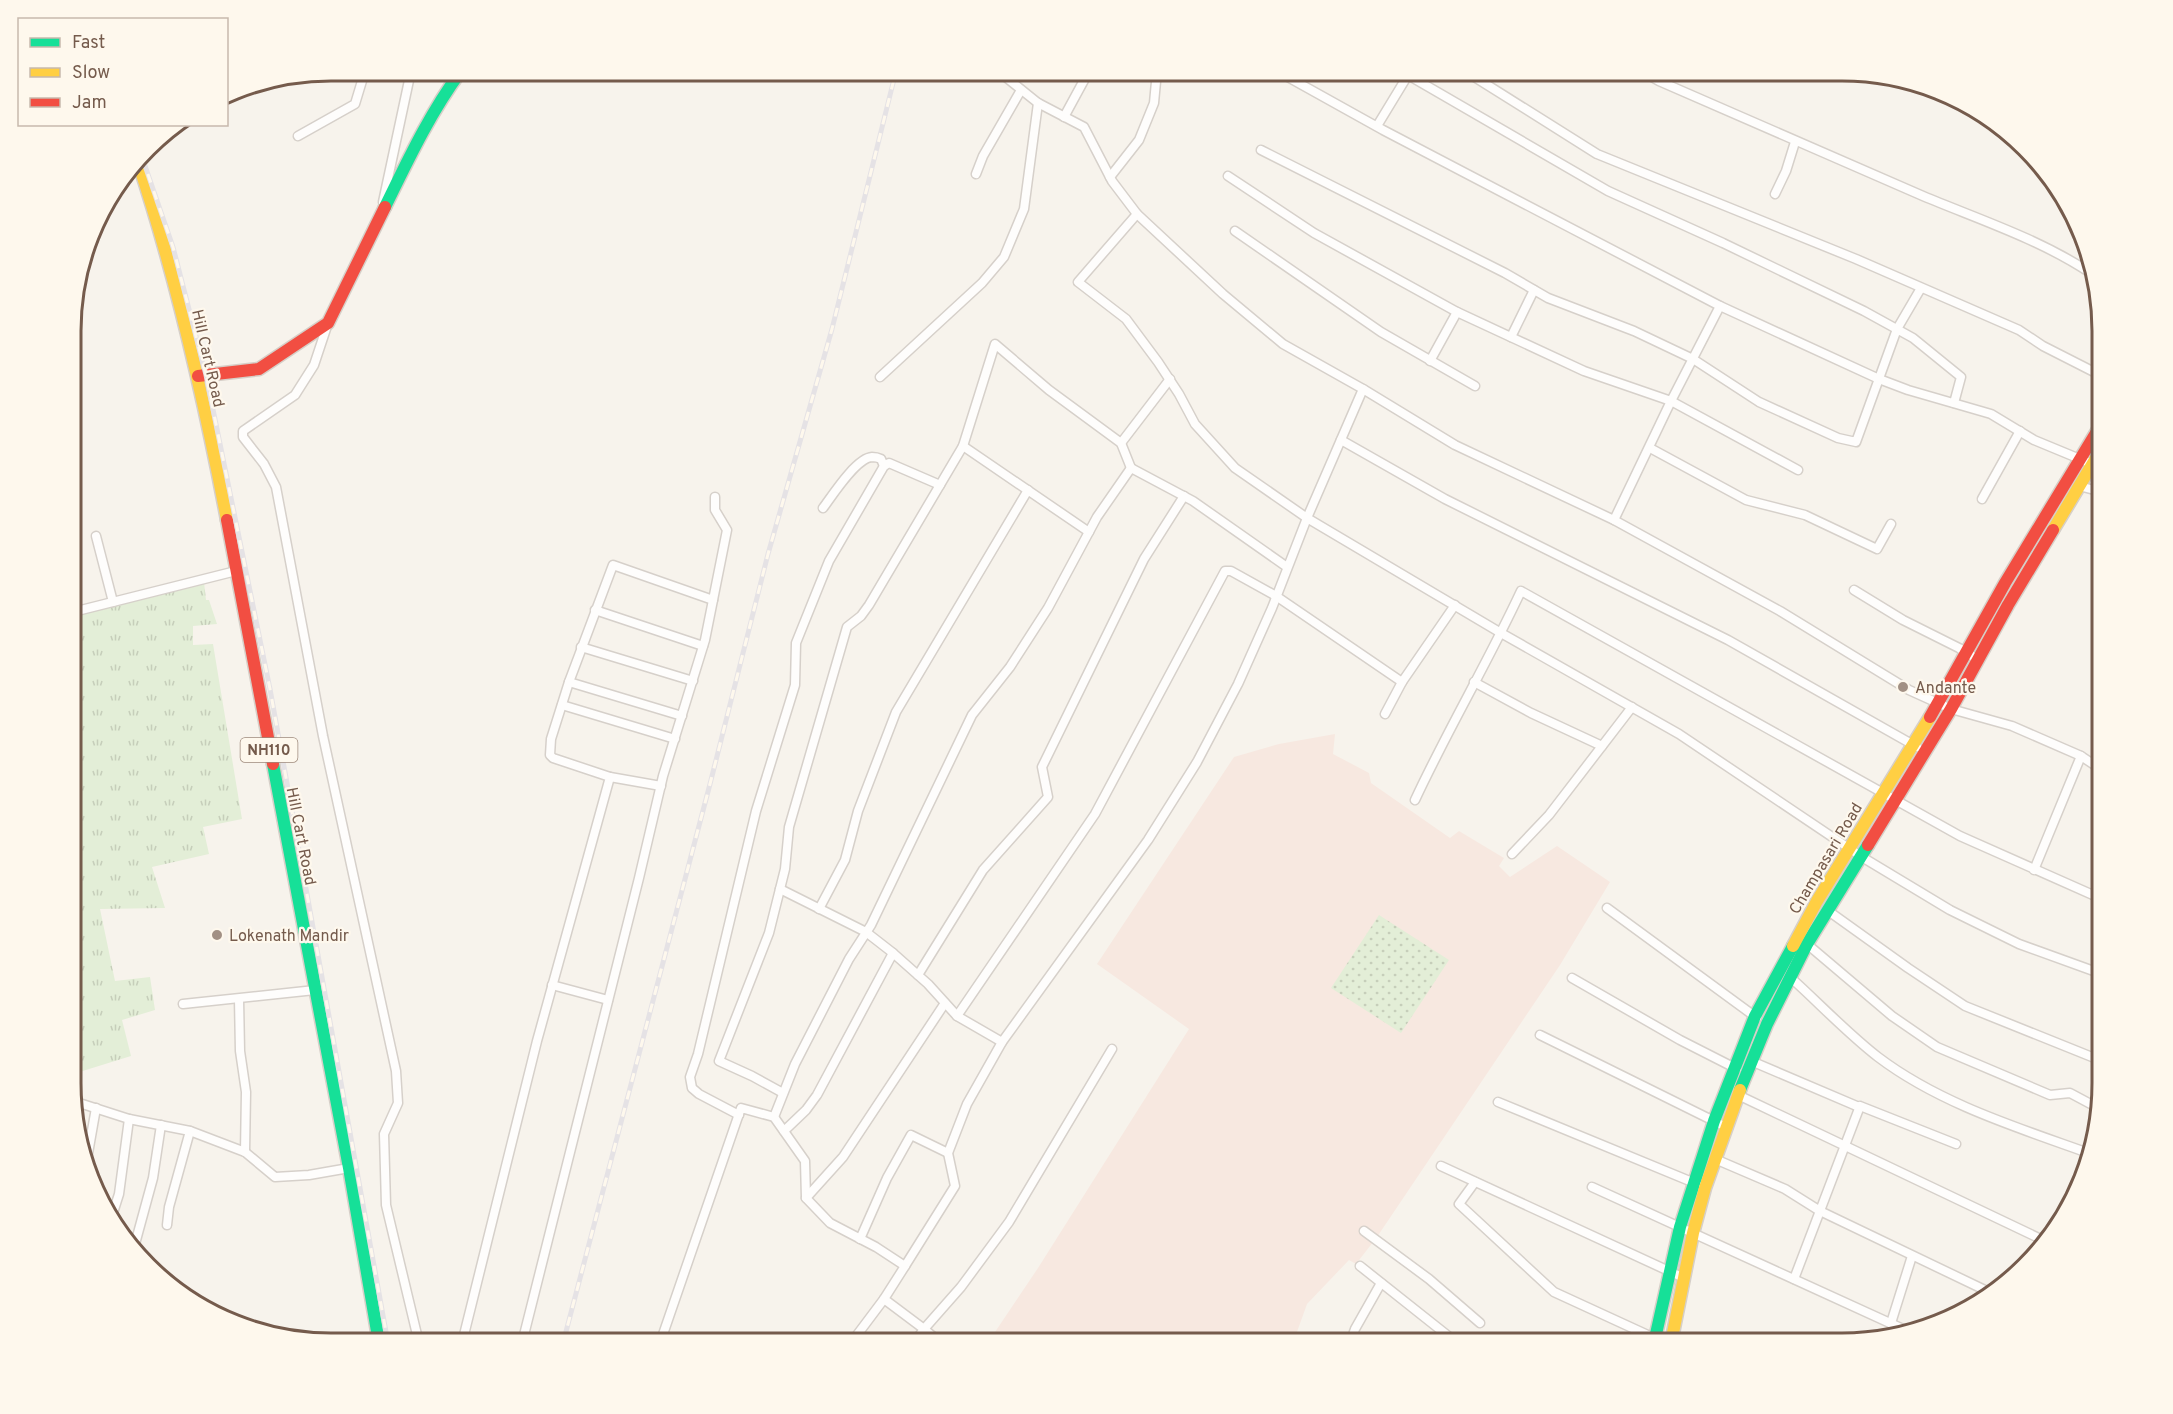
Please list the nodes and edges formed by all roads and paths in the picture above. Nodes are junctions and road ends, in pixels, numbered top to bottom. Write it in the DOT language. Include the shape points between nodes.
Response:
graph roads {
  1 [pos="362,81"];
  2 [pos="409,81"];
  3 [pos="453,81"];
  4 [pos="1011,81"];
  5 [pos="1083,81"];
  6 [pos="1156,81"];
  7 [pos="1296,81"];
  8 [pos="1402,81"];
  9 [pos="1422,81"];
  10 [pos="1482,81"];
  11 [pos="1659,81"];
  12 [pos="1021,90"];
  13 [pos="1038,104"];
  14 [pos="1064,117"];
  15 [pos="1377,126"];
  16 [pos="298,136"];
  17 [pos="1796,142"];
  18 [pos="1261,150"];
  19 [pos="140,169"];
  20 [pos="976,174"];
  21 [pos="1228,176"];
  22 [pos="1110,177"];
  23 [pos="1775,194"];
  24 [pos="1137,214"];
  25 [pos="380,218"];
  26 [pos="1235,231"];
  27 [pos="2083,268"];
  28 [pos="1921,288"];
  29 [pos="1534,290"];
  30 [pos="1720,306"];
  31 [pos="1457,312"];
  32 [pos="328,323"];
  33 [pos="1897,329"];
  34 [pos="1512,338"];
  35 [pos="1693,359"];
  36 [pos="1430,361"];
  37 [pos="2092,371"];
  38 [pos="198,376"];
  39 [pos="880,377"];
  40 [pos="1170,379"];
  41 [pos="1879,379"];
  42 [pos="1475,386"];
  43 [pos="1363,389"];
  44 [pos="1671,401"];
  45 [pos="1954,403"];
  46 [pos="2020,431"];
  47 [pos="1341,440"];
  48 [pos="1121,443"];
  49 [pos="963,446"];
  50 [pos="2092,447"];
  51 [pos="1650,448"];
  52 [pos="2092,457"];
  53 [pos="2086,462"];
  54 [pos="884,465"];
  55 [pos="1131,468"];
  56 [pos="1798,470"];
  57 [pos="940,485"];
  58 [pos="2079,486"];
  59 [pos="2092,489"];
  60 [pos="1028,490"];
  61 [pos="1184,496"];
  62 [pos="715,497"];
  63 [pos="1982,499"];
  64 [pos="823,508"];
  65 [pos="1307,518"];
  66 [pos="1614,520"];
  67 [pos="1891,524"];
  68 [pos="1089,532"];
  69 [pos="96,536"];
  70 [pos="1287,567"];
  71 [pos="236,571"];
  72 [pos="1854,590"];
  73 [pos="1276,596"];
  74 [pos="713,600"];
  75 [pos="113,602"];
  76 [pos="1455,605"];
  77 [pos="81,610"];
  78 [pos="595,610"];
  79 [pos="1501,633"];
  80 [pos="581,646"];
  81 [pos="703,646"];
  82 [pos="1965,652"];
  83 [pos="1977,659"];
  84 [pos="693,681"];
  85 [pos="569,682"];
  86 [pos="1402,682"];
  87 [pos="1474,682"];
  88 [pos="1938,703"];
  89 [pos="562,705"];
  90 [pos="1632,707"];
  91 [pos="1951,709"];
  92 [pos="1385,714"];
  93 [pos="682,716"];
  94 [pos="675,739"];
  95 [pos="1602,746"];
  96 [pos="1919,748"];
  97 [pos="2081,756"];
  98 [pos="2092,763"];
  99 [pos="610,777"];
  100 [pos="661,786"];
  101 [pos="1889,797"];
  102 [pos="1415,800"];
  103 [pos="1850,849"];
  104 [pos="1512,854"];
  105 [pos="1862,857"];
  106 [pos="2034,870"];
  107 [pos="780,889"];
  108 [pos="2092,895"];
  109 [pos="1607,908"];
  110 [pos="819,909"];
  111 [pos="1827,910"];
  112 [pos="866,932"];
  113 [pos="1807,944"];
  114 [pos="893,953"];
  115 [pos="2092,970"];
  116 [pos="918,975"];
  117 [pos="1790,977"];
  118 [pos="1572,978"];
  119 [pos="552,985"];
  120 [pos="315,990"];
  121 [pos="240,999"];
  122 [pos="608,1000"];
  123 [pos="945,1003"];
  124 [pos="183,1004"];
  125 [pos="957,1016"];
  126 [pos="1755,1016"];
  127 [pos="1767,1024"];
  128 [pos="1540,1035"];
  129 [pos="1002,1042"];
  130 [pos="1112,1048"];
  131 [pos="2092,1057"];
  132 [pos="1751,1061"];
  133 [pos="1734,1068"];
  134 [pos="1745,1074"];
  135 [pos="783,1093"];
  136 [pos="1738,1095"];
  137 [pos="1498,1102"];
  138 [pos="82,1104"];
  139 [pos="2091,1104"];
  140 [pos="1859,1107"];
  141 [pos="96,1108"];
  142 [pos="739,1115"];
  143 [pos="774,1117"];
  144 [pos="129,1119"];
  145 [pos="1714,1121"];
  146 [pos="161,1125"];
  147 [pos="1726,1127"];
  148 [pos="190,1131"];
  149 [pos="784,1131"];
  150 [pos="1956,1144"];
  151 [pos="89,1145"];
  152 [pos="1845,1146"];
  153 [pos="2082,1151"];
  154 [pos="245,1152"];
  155 [pos="948,1153"];
  156 [pos="1715,1159"];
  157 [pos="1441,1166"];
  158 [pos="349,1168"];
  159 [pos="1475,1182"];
  160 [pos="1700,1185"];
  161 [pos="1592,1187"];
  162 [pos="806,1198"];
  163 [pos="115,1207"];
  164 [pos="1820,1211"];
  165 [pos="167,1225"];
  166 [pos="1680,1227"];
  167 [pos="1364,1232"];
  168 [pos="1692,1233"];
  169 [pos="2038,1238"];
  170 [pos="136,1239"];
  171 [pos="860,1239"];
  172 [pos="1912,1256"];
  173 [pos="905,1266"];
  174 [pos="1360,1266"];
  175 [pos="1669,1272"];
  176 [pos="1684,1278"];
  177 [pos="1794,1279"];
  178 [pos="1381,1283"];
  179 [pos="1982,1290"];
  180 [pos="884,1299"];
  181 [pos="1480,1323"];
  182 [pos="1891,1323"];
  183 [pos="1897,1326"];
  184 [pos="924,1329"];
  185 [pos="377,1333"];
  186 [pos="417,1333"];
  187 [pos="465,1333"];
  188 [pos="525,1333"];
  189 [pos="663,1333"];
  190 [pos="858,1333"];
  191 [pos="921,1333"];
  192 [pos="929,1333"];
  193 [pos="1354,1333"];
  194 [pos="1444,1333"];
  195 [pos="1639,1333"];
  196 [pos="1659,1333"];
  197 [pos="1673,1333"];
  1 -- 16 [label="street" via="355,104"];
  2 -- 25 [label="street"];
  3 -- 25 [label="main road" via="416,144"];
  4 -- 12 [label="street"];
  5 -- 14 [label="street"];
  6 -- 22 [label="street" via="1154,103 1139,140"];
  7 -- 15 [label="street"];
  8 -- 15 [label="street"];
  9 -- 33 [label="street" via="1608,191"];
  10 -- 28 [label="street" via="1597,154"];
  11 -- 17 [label="street"];
  12 -- 13 [label="street"];
  12 -- 20 [label="street"];
  13 -- 14 [label="street"];
  13 -- 39 [label="street" via="1024,209 1004,257 982,283"];
  14 -- 22 [label="street" via="1084,127"];
  15 -- 30 [label="street"];
  17 -- 23 [label="street"];
  17 -- 27 [label="street" via="2021,237"];
  18 -- 29 [label="street"];
  19 -- 38 [label="main road, Hill Cart Road / NH110"];
  21 -- 31 [label="street" via="1314,233"];
  22 -- 24 [label="street"];
  24 -- 40 [label="street" via="1078,282 1126,319"];
  24 -- 43 [label="street" via="1283,344"];
  25 -- 32 [label="main road"];
  26 -- 36 [label="street"];
  28 -- 33 [label="street"];
  28 -- 37 [label="street" via="2019,330"];
  29 -- 34 [label="street"];
  29 -- 35 [label="street"];
  30 -- 35 [label="street"];
  30 -- 41 [label="street"];
  31 -- 34 [label="street"];
  31 -- 36 [label="street"];
  32 -- 38 [label="main road" via="259,369"];
  32 -- 186 [label="street" via="314,365 295,395 243,431 243,437 276,487 323,736 396,1071 398,1103 384,1134 386,1205"];
  33 -- 41 [label="street"];
  33 -- 45 [label="street" via="1961,377"];
  34 -- 44 [label="street" via="1584,371"];
  35 -- 41 [label="street" via="1759,402 1838,438 1856,442"];
  35 -- 44 [label="street"];
  36 -- 42 [label="street"];
  38 -- 71 [label="main road, Hill Cart Road / NH110"];
  40 -- 48 [label="street"];
  40 -- 65 [label="street" via="1195,424 1235,468"];
  41 -- 45 [label="street"];
  43 -- 47 [label="street"];
  43 -- 66 [label="street" via="1455,445"];
  44 -- 51 [label="street"];
  44 -- 56 [label="street"];
  45 -- 46 [label="street" via="1991,414"];
  46 -- 53 [label="street"];
  46 -- 63 [label="street"];
  47 -- 65 [label="street"];
  47 -- 96 [label="street" via="1444,499 1728,640"];
  48 -- 49 [label="street" via="995,344"];
  48 -- 55 [label="street"];
  49 -- 57 [label="street"];
  49 -- 60 [label="street"];
  50 -- 53 [label="main road, Champasari Road"];
  51 -- 66 [label="street"];
  51 -- 67 [label="street" via="1746,500 1805,515 1877,549"];
  52 -- 53 [label="main road, Champasari Road"];
  53 -- 58 [label="main road, Champasari Road"];
  53 -- 82 [label="main road, Champasari Road"];
  54 -- 57 [label="street" via="889,463"];
  54 -- 64 [label="street" via="881,459 863,460"];
  54 -- 142 [label="street" via="829,561 796,643 795,685 756,811 690,1077 692,1088 699,1094"];
  55 -- 61 [label="street"];
  55 -- 68 [label="street"];
  57 -- 107 [label="street" via="861,616 847,627 789,827"];
  58 -- 59 [label="street"];
  58 -- 83 [label="main road, Champasari Road"];
  60 -- 68 [label="street"];
  60 -- 110 [label="street" via="896,712 858,810 845,860"];
  61 -- 70 [label="street"];
  61 -- 116 [label="street" via="1144,559 1042,767 1048,798 983,870"];
  62 -- 74 [label="street" via="715,510 727,530"];
  65 -- 70 [label="street"];
  65 -- 76 [label="street"];
  66 -- 88 [label="street"];
  68 -- 112 [label="street" via="1048,608 1010,667 972,715"];
  69 -- 75 [label="street"];
  70 -- 73 [label="street"];
  71 -- 75 [label="street"];
  71 -- 120 [label="main road, Hill Cart Road / NH110"];
  72 -- 82 [label="street"];
  73 -- 86 [label="street"];
  73 -- 125 [label="street" via="1225,571 1095,814"];
  73 -- 129 [label="street" via="1238,684 1197,762 1142,848"];
  74 -- 78 [label="street" via="613,565"];
  74 -- 81 [label="street"];
  75 -- 77 [label="street"];
  76 -- 79 [label="street"];
  76 -- 86 [label="street"];
  78 -- 80 [label="street"];
  78 -- 81 [label="street"];
  79 -- 87 [label="street"];
  79 -- 90 [label="street"];
  79 -- 101 [label="street" via="1521,591"];
  80 -- 84 [label="street"];
  80 -- 85 [label="street"];
  81 -- 84 [label="street"];
  82 -- 83 [label="street"];
  82 -- 88 [label="main road, Champasari Road"];
  83 -- 91 [label="main road, Champasari Road"];
  84 -- 93 [label="street"];
  85 -- 89 [label="street"];
  85 -- 93 [label="street"];
  86 -- 92 [label="street"];
  87 -- 95 [label="street"];
  87 -- 102 [label="street"];
  88 -- 91 [label="street"];
  88 -- 96 [label="main road, Champasari Road"];
  89 -- 94 [label="street"];
  89 -- 99 [label="street" via="550,755"];
  90 -- 95 [label="street"];
  90 -- 103 [label="street" via="1679,734"];
  91 -- 96 [label="main road, Champasari Road"];
  91 -- 97 [label="street" via="2012,726"];
  93 -- 94 [label="street"];
  94 -- 100 [label="street"];
  95 -- 104 [label="street" via="1549,815"];
  96 -- 101 [label="main road, Champasari Road"];
  97 -- 98 [label="street"];
  97 -- 106 [label="street"];
  99 -- 100 [label="street"];
  99 -- 119 [label="street"];
  100 -- 122 [label="street"];
  101 -- 103 [label="main road, Champasari Road"];
  101 -- 105 [label="main road, Champasari Road"];
  101 -- 106 [label="street"];
  103 -- 105 [label="street"];
  103 -- 126 [label="main road, Champasari Road"];
  105 -- 111 [label="main road, Champasari Road"];
  105 -- 115 [label="street" via="1950,910 2019,944"];
  106 -- 108 [label="street"];
  107 -- 110 [label="street"];
  107 -- 135 [label="street" via="769,933 719,1061"];
  109 -- 126 [label="street"];
  110 -- 112 [label="street"];
  111 -- 113 [label="main road, Champasari Road"];
  111 -- 131 [label="street" via="1977,1013"];
  112 -- 114 [label="street"];
  112 -- 135 [label="street"];
  113 -- 117 [label="main road, Champasari Road"];
  113 -- 139 [label="street" via="1893,1016 1937,1047 2050,1095 2070,1093"];
  114 -- 116 [label="street"];
  114 -- 149 [label="street" via="817,1095"];
  116 -- 123 [label="street"];
  117 -- 127 [label="main road, Champasari Road"];
  117 -- 153 [label="street" via="1878,1057 1926,1088"];
  118 -- 133 [label="street"];
  119 -- 122 [label="street"];
  119 -- 187 [label="street"];
  120 -- 121 [label="street"];
  120 -- 158 [label="main road, Hill Cart Road / NH110"];
  121 -- 124 [label="street"];
  121 -- 154 [label="street"];
  122 -- 188 [label="street"];
  123 -- 125 [label="street"];
  123 -- 162 [label="street" via="843,1157"];
  125 -- 129 [label="street"];
  126 -- 127 [label="street"];
  126 -- 133 [label="main road, Champasari Road"];
  127 -- 132 [label="main road, Champasari Road"];
  128 -- 145 [label="street"];
  129 -- 155 [label="street" via="967,1104"];
  130 -- 184 [label="street" via="1010,1222"];
  132 -- 134 [label="main road, Champasari Road"];
  132 -- 140 [label="street"];
  133 -- 134 [label="street"];
  133 -- 145 [label="main road, Champasari Road"];
  134 -- 136 [label="main road, Champasari Road"];
  135 -- 143 [label="street"];
  136 -- 147 [label="main road, Champasari Road"];
  136 -- 152 [label="street"];
  137 -- 160 [label="street"];
  138 -- 141 [label="street"];
  140 -- 150 [label="street"];
  140 -- 152 [label="street"];
  141 -- 144 [label="street"];
  141 -- 151 [label="street"];
  142 -- 143 [label="street" via="741,1108"];
  142 -- 189 [label="street"];
  143 -- 149 [label="street"];
  144 -- 146 [label="street"];
  144 -- 163 [label="street"];
  145 -- 147 [label="street"];
  145 -- 160 [label="main road, Champasari Road"];
  146 -- 148 [label="street"];
  146 -- 170 [label="street" via="153,1178"];
  147 -- 156 [label="main road, Champasari Road"];
  148 -- 154 [label="street"];
  148 -- 165 [label="street"];
  149 -- 162 [label="street" via="805,1161"];
  152 -- 164 [label="street"];
  152 -- 169 [label="street"];
  154 -- 158 [label="street" via="275,1177 309,1176"];
  155 -- 171 [label="street" via="911,1135"];
  155 -- 173 [label="street" via="955,1186"];
  156 -- 160 [label="main road, Champasari Road"];
  156 -- 164 [label="street" via="1785,1189"];
  157 -- 159 [label="street"];
  158 -- 185 [label="main road, Hill Cart Road / NH110"];
  159 -- 175 [label="street"];
  159 -- 195 [label="street" via="1459,1204 1554,1292"];
  160 -- 166 [label="main road, Champasari Road"];
  160 -- 168 [label="main road, Champasari Road"];
  161 -- 166 [label="street"];
  162 -- 171 [label="street" via="830,1223"];
  164 -- 172 [label="street"];
  164 -- 177 [label="street"];
  166 -- 168 [label="street"];
  166 -- 175 [label="main road, Champasari Road"];
  167 -- 181 [label="street"];
  168 -- 176 [label="main road, Champasari Road"];
  168 -- 177 [label="street"];
  171 -- 173 [label="street"];
  172 -- 179 [label="street"];
  172 -- 182 [label="street"];
  173 -- 180 [label="street"];
  174 -- 178 [label="street"];
  175 -- 176 [label="street"];
  175 -- 196 [label="main road, Champasari Road"];
  176 -- 197 [label="main road, Champasari Road"];
  177 -- 182 [label="street"];
  178 -- 193 [label="street"];
  178 -- 194 [label="street"];
  180 -- 184 [label="street"];
  180 -- 190 [label="street"];
  182 -- 183 [label="street"];
  184 -- 191 [label="street"];
  184 -- 192 [label="street"];
}
